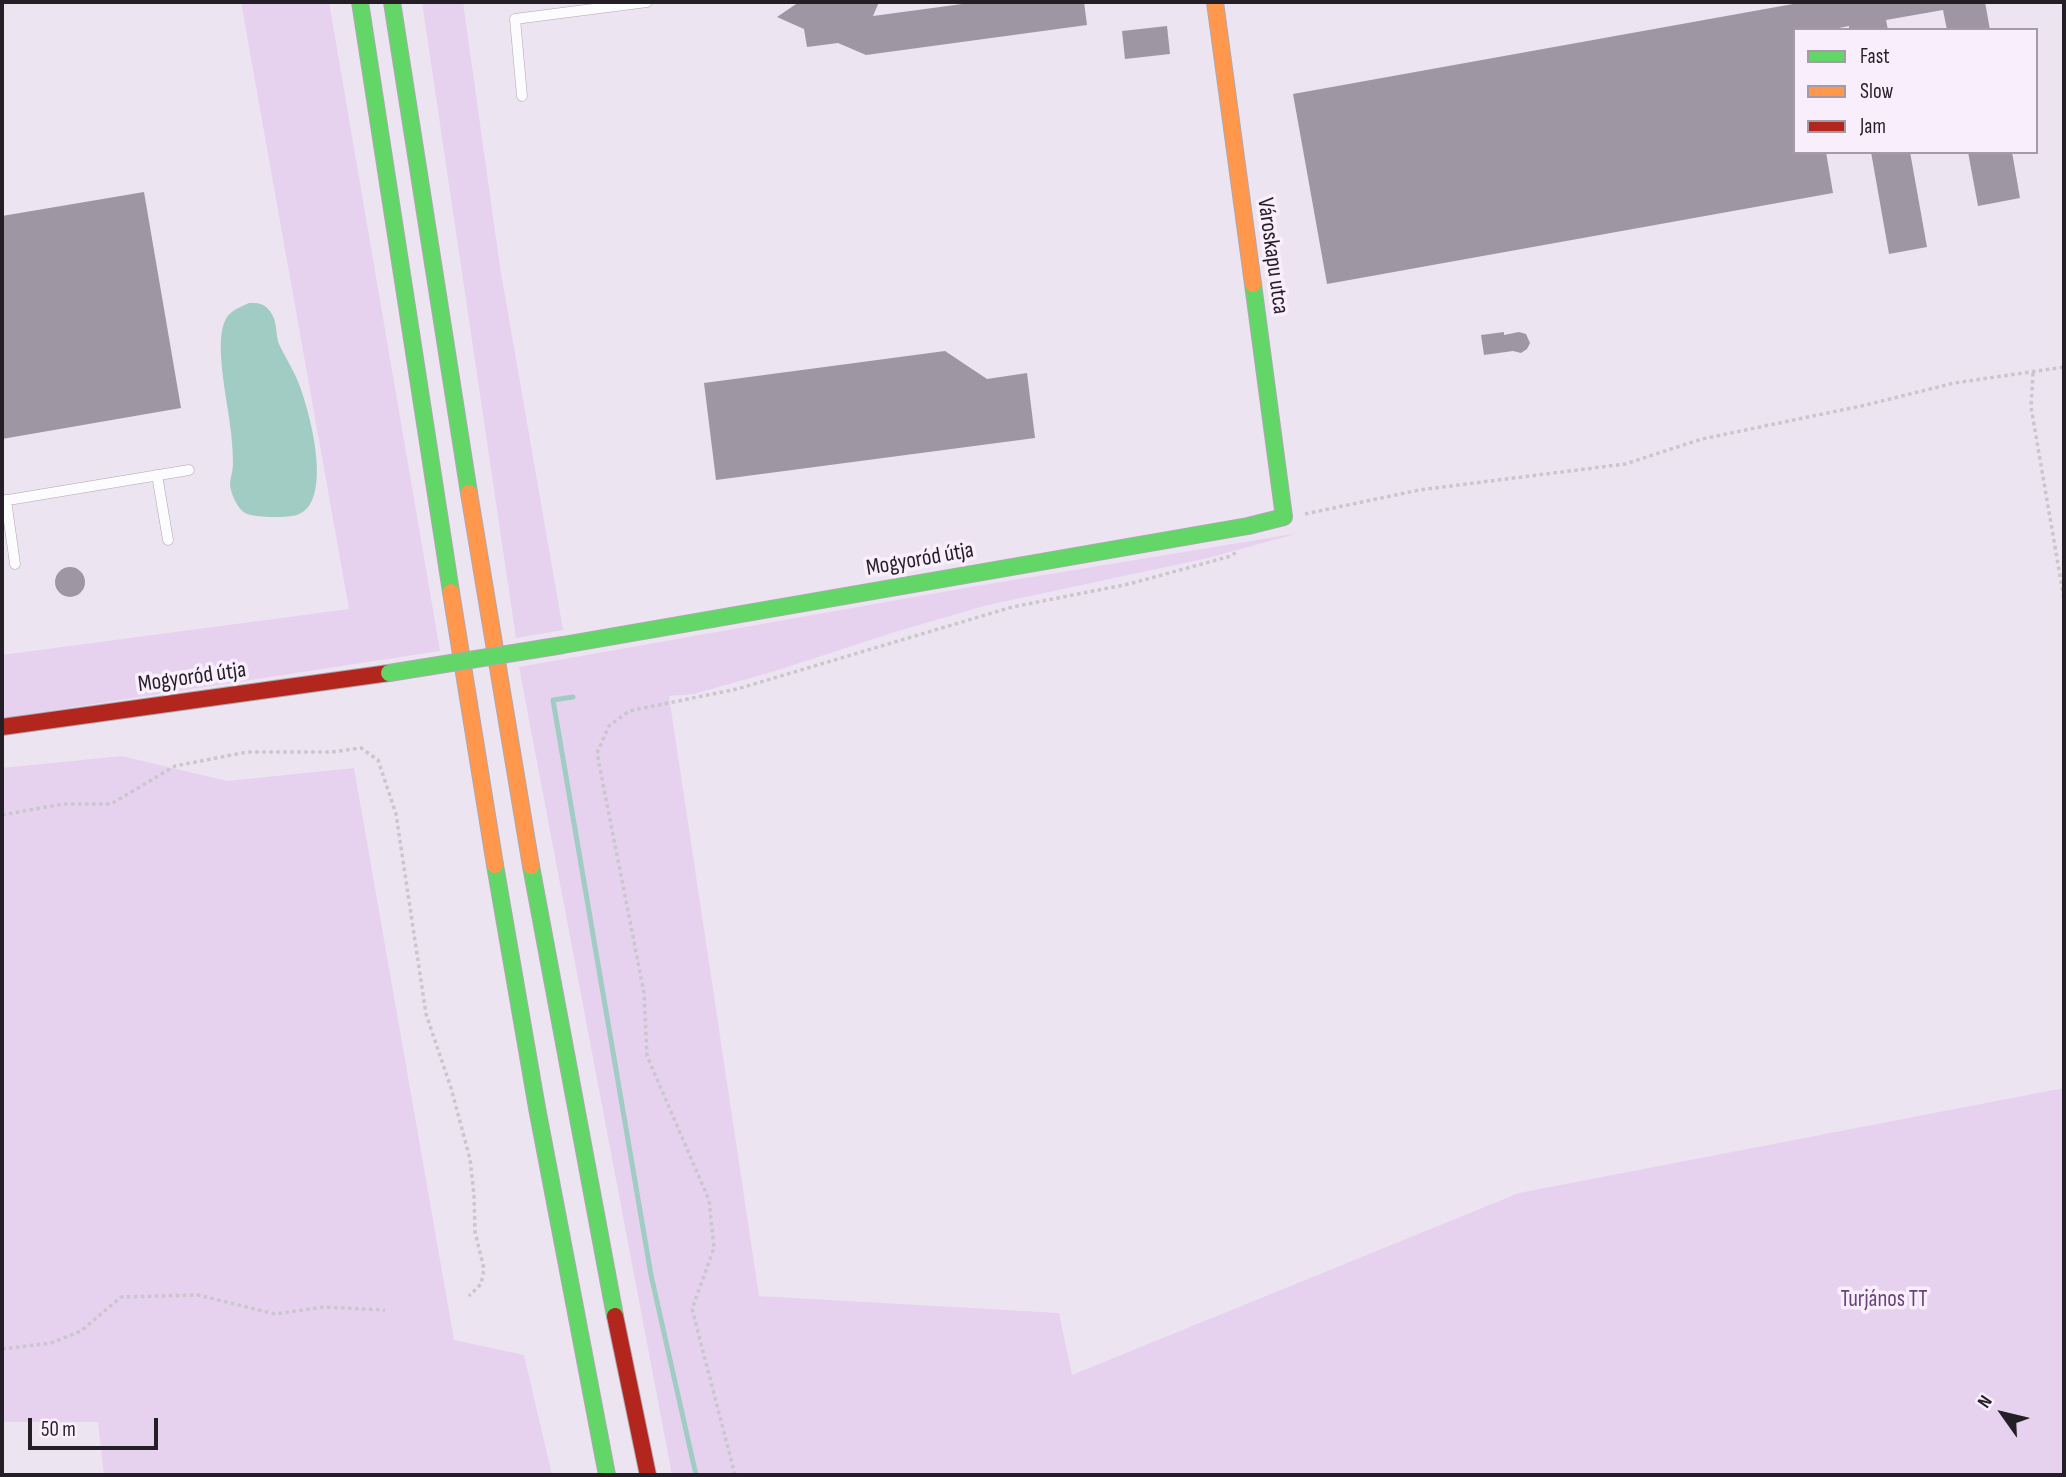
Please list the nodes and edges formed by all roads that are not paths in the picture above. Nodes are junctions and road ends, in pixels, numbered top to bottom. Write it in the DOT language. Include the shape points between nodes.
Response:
graph roads {
  1 [pos="360,2"];
  2 [pos="392,2"];
  3 [pos="647,2"];
  4 [pos="1215,2"];
  5 [pos="522,96"];
  6 [pos="189,470"];
  7 [pos="157,475"];
  8 [pos="4,500"];
  9 [pos="1284,517"];
  10 [pos="168,540"];
  11 [pos="15,564"];
  12 [pos="2,727"];
  13 [pos="607,1475"];
  14 [pos="648,1475"];
  1 -- 13 [label="main road" via="494,864"];
  2 -- 14 [label="main road" via="528,855"];
  3 -- 5 [label="lane" via="514,19"];
  4 -- 9 [label="main road, Városkapu utca"];
  6 -- 7 [label="lane"];
  7 -- 8 [label="lane"];
  7 -- 10 [label="lane"];
  8 -- 11 [label="lane"];
  9 -- 12 [label="main road, Mogyoród útja, bridge" via="563,645"];
}
